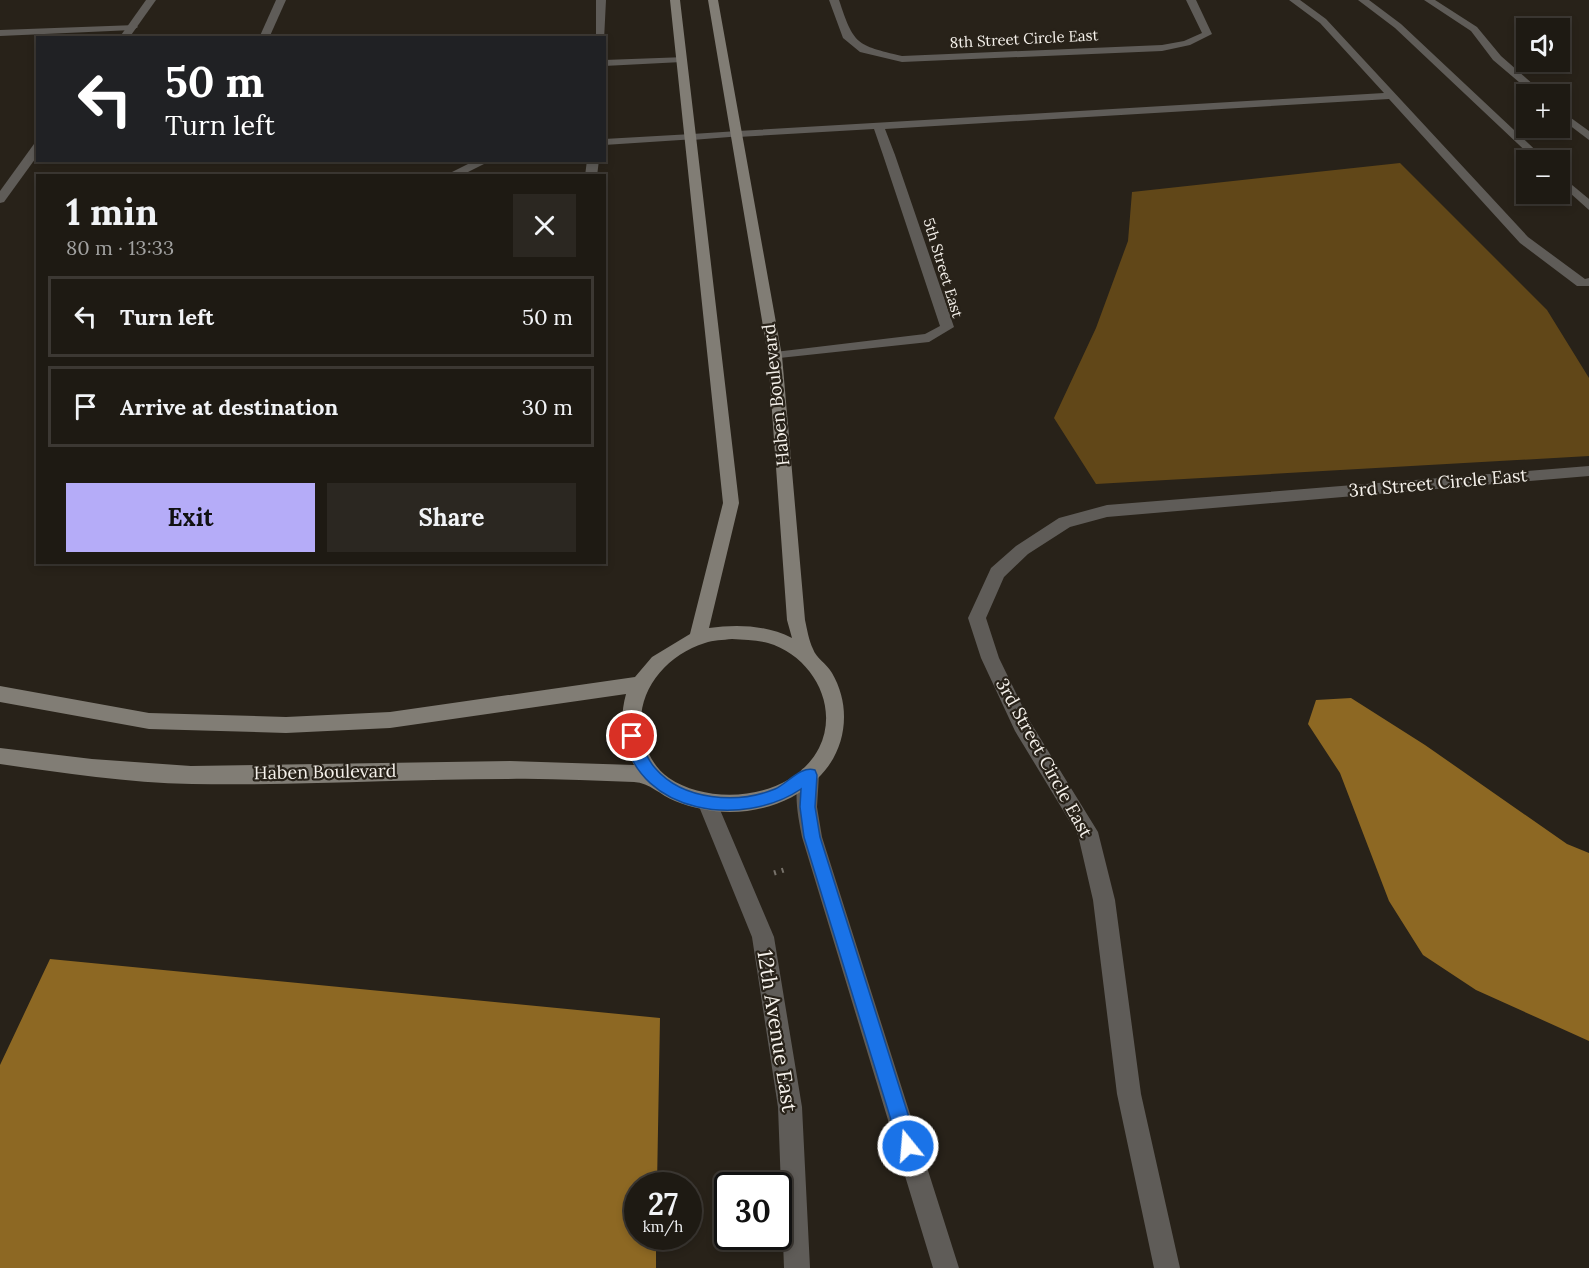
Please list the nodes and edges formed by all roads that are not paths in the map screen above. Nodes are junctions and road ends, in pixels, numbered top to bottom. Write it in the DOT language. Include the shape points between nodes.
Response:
graph roads {
  1 [pos="151,0"];
  2 [pos="281,0"];
  3 [pos="601,0"];
  4 [pos="675,0"];
  5 [pos="713,0"];
  6 [pos="834,0"];
  7 [pos="1191,0"];
  8 [pos="1294,0"];
  9 [pos="1362,0"];
  10 [pos="1429,0"];
  11 [pos="133,27"];
  12 [pos="0,33"];
  13 [pos="126,36"];
  14 [pos="265,36"];
  15 [pos="601,36"];
  16 [pos="682,59"];
  17 [pos="606,63"];
  18 [pos="1527,84"];
  19 [pos="1391,96"];
  20 [pos="1570,121"];
  21 [pos="878,125"];
  22 [pos="738,135"];
  23 [pos="692,137"];
  24 [pos="1589,137"];
  25 [pos="606,142"];
  26 [pos="36,149"];
  27 [pos="1530,150"];
  28 [pos="482,162"];
  29 [pos="454,174"];
  30 [pos="1570,188"];
  31 [pos="0,199"];
  32 [pos="1589,206"];
  33 [pos="1589,282"];
  34 [pos="775,356"];
  35 [pos="1589,471"];
  36 [pos="698,638"];
  37 [pos="805,656"];
  38 [pos="641,684"];
  39 [pos="0,694"];
  40 [pos="0,756"];
  41 [pos="651,774"];
  42 [pos="809,775"];
  43 [pos="708,804"];
  44 [pos="797,1268"];
  45 [pos="946,1268"];
  46 [pos="1167,1268"];
  1 -- 11 [label="street"];
  2 -- 14 [label="street"];
  3 -- 15 [label="street"];
  4 -- 16 [label="street"];
  5 -- 22 [label="street, Haben Boulevard"];
  6 -- 7 [label="street, 8th Street Circle East" via="846,36 863,50 902,59 1187,44 1207,34"];
  8 -- 19 [label="street" via="1323,21"];
  9 -- 27 [label="street" via="1398,26"];
  10 -- 18 [label="street" via="1474,29 1497,58"];
  11 -- 12 [label="street"];
  11 -- 13 [label="street"];
  16 -- 17 [label="street"];
  16 -- 23 [label="street"];
  19 -- 21 [label="street"];
  19 -- 33 [label="street" via="1524,240 1582,282"];
  20 -- 24 [label="street"];
  21 -- 22 [label="street"];
  21 -- 34 [label="street, 5th Street East" via="947,327 929,338"];
  22 -- 23 [label="street"];
  22 -- 34 [label="street, Haben Boulevard"];
  23 -- 25 [label="street"];
  23 -- 36 [label="street" via="731,503"];
  26 -- 31 [label="street"];
  28 -- 29 [label="street"];
  30 -- 32 [label="street"];
  34 -- 37 [label="street, Haben Boulevard" via="796,620"];
  35 -- 46 [label="street, 3rd Street Circle East" via="1107,511 1065,522 1022,550 997,573 977,618 990,658 1022,725 1088,832 1104,900 1129,1094"];
  36 -- 37 [label="street" via="732,632 764,635 794,646"];
  36 -- 38 [label="street" via="671,651 649,670"];
  37 -- 42 [label="street" via="818,665 832,691 837,720 829,749"];
  38 -- 39 [label="street" via="390,720 286,725 149,721"];
  38 -- 41 [label="street" via="633,695 628,723 634,750"];
  40 -- 41 [label="street, Haben Boulevard" via="191,775 476,770"];
  41 -- 43 [label="street" via="676,793"];
  42 -- 43 [label="street" via="780,794 762,800"];
  42 -- 45 [label="street" via="807,807 812,837"];
  43 -- 44 [label="street, 12th Avenue East" via="763,937 790,1107"];
}
